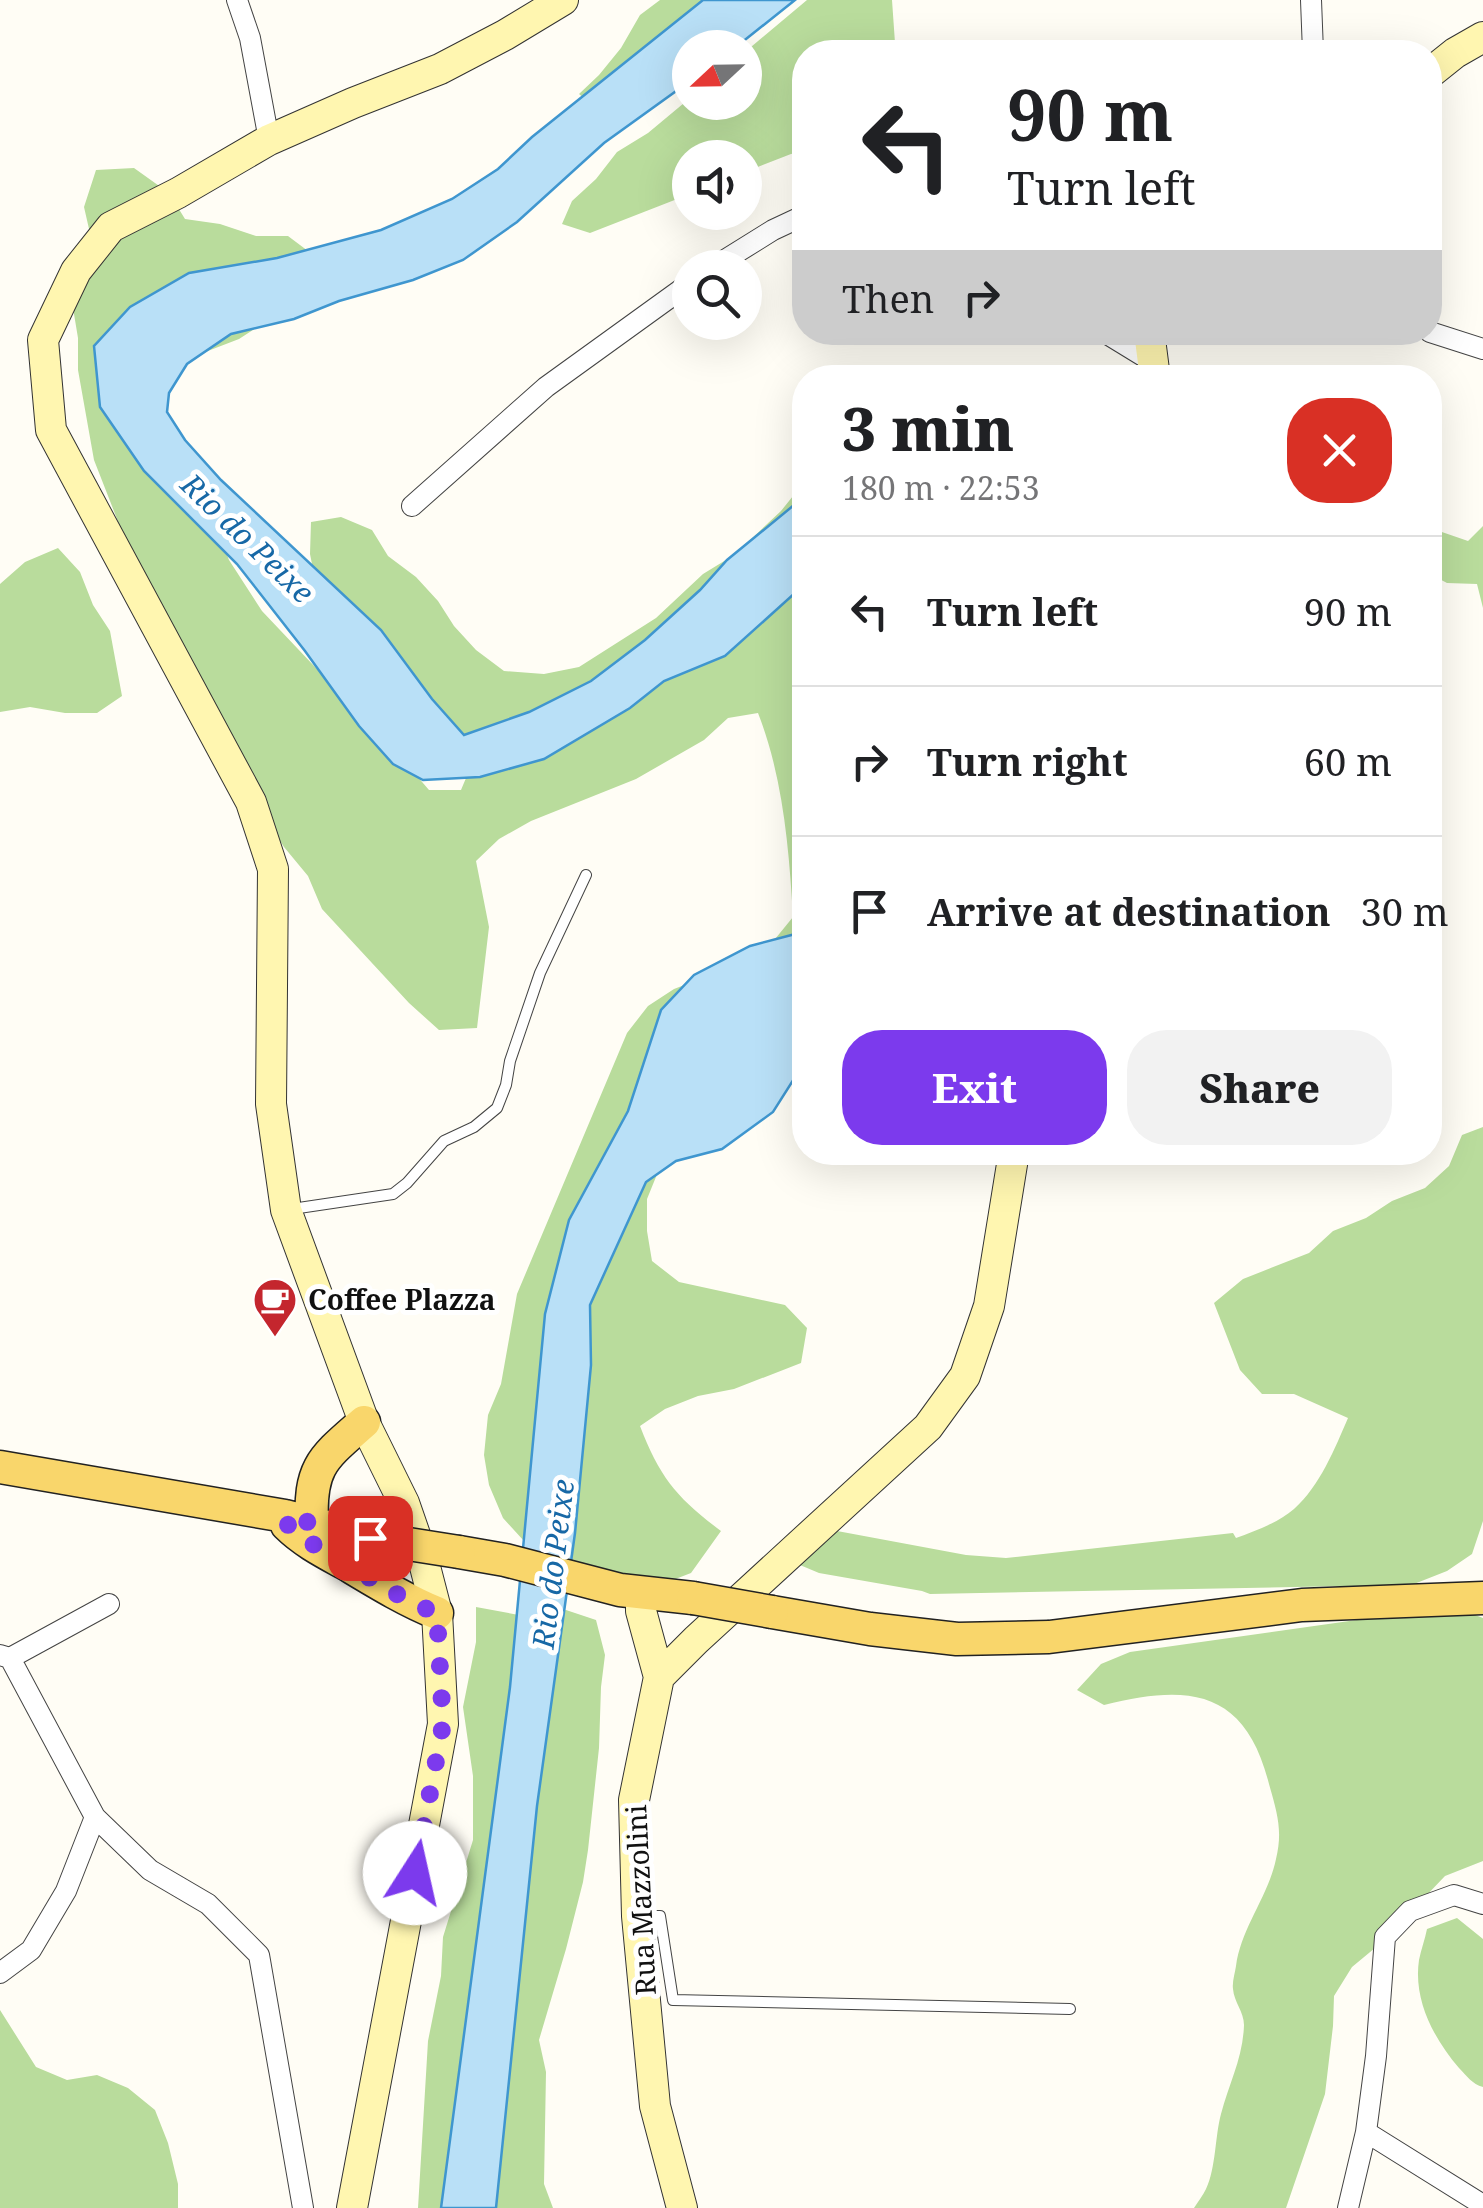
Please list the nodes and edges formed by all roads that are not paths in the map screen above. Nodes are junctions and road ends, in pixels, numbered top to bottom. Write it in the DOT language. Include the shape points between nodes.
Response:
graph roads {
  1 [pos="237,0"];
  2 [pos="562,0"];
  3 [pos="1311,0"];
  4 [pos="1483,37"];
  5 [pos="1313,40"];
  6 [pos="1442,63"];
  7 [pos="268,140"];
  8 [pos="792,221"];
  9 [pos="740,250"];
  10 [pos="672,296"];
  11 [pos="1442,336"];
  12 [pos="1130,345"];
  13 [pos="1483,349"];
  14 [pos="1154,357"];
  15 [pos="412,506"];
  16 [pos="586,875"];
  17 [pos="1012,1165"];
  18 [pos="286,1210"];
  19 [pos="364,1422"];
  20 [pos="0,1467"];
  21 [pos="298,1520"];
  22 [pos="630,1592"];
  23 [pos="1483,1598"];
  24 [pos="109,1604"];
  25 [pos="437,1613"];
  26 [pos="5,1656"];
  27 [pos="659,1678"];
  28 [pos="95,1817"];
  29 [pos="1483,1904"];
  30 [pos="638,1916"];
  31 [pos="0,1974"];
  32 [pos="1070,2009"];
  33 [pos="1366,2132"];
  34 [pos="1483,2205"];
  35 [pos="302,2208"];
  36 [pos="352,2208"];
  37 [pos="682,2208"];
  38 [pos="1348,2208"];
  1 -- 7 [label="street"];
  2 -- 7 [label="street" via="440,69"];
  3 -- 5 [label="street"];
  4 -- 6 [label="street"];
  7 -- 18 [label="street" via="111,227 76,272 43,340 51,430 251,802 272,869 272,1104"];
  8 -- 9 [label="street"];
  10 -- 15 [label="street" via="546,387"];
  11 -- 13 [label="street"];
  12 -- 14 [label="street"];
  16 -- 18 [label="lane" via="540,973 497,1108 444,1141 393,1194"];
  17 -- 27 [label="street" via="989,1306 964,1376 928,1427"];
  18 -- 19 [label="street"];
  19 -- 21 [label="main road" via="330,1452"];
  19 -- 25 [label="street" via="404,1504"];
  20 -- 21 [label="main road"];
  21 -- 22 [label="main road, bridge"];
  21 -- 25 [label="main road" via="286,1523"];
  22 -- 23 [label="main road, bridge" via="957,1639 1049,1637 1302,1605"];
  22 -- 27 [label="street, Rua Mazzolini"];
  24 -- 26 [label="street"];
  25 -- 36 [label="street" via="443,1724"];
  26 -- 28 [label="street"];
  27 -- 30 [label="street, Rua Mazzolini" via="634,1800"];
  28 -- 31 [label="street" via="66,1891 31,1950"];
  28 -- 35 [label="street" via="150,1870 208,1904 259,1955"];
  29 -- 33 [label="street" via="1454,1895 1410,1911 1384,1937"];
  30 -- 32 [label="lane" via="660,1916 673,2000"];
  30 -- 37 [label="street, Rua Mazzolini" via="655,2106"];
  33 -- 34 [label="street"];
  33 -- 38 [label="street"];
}
